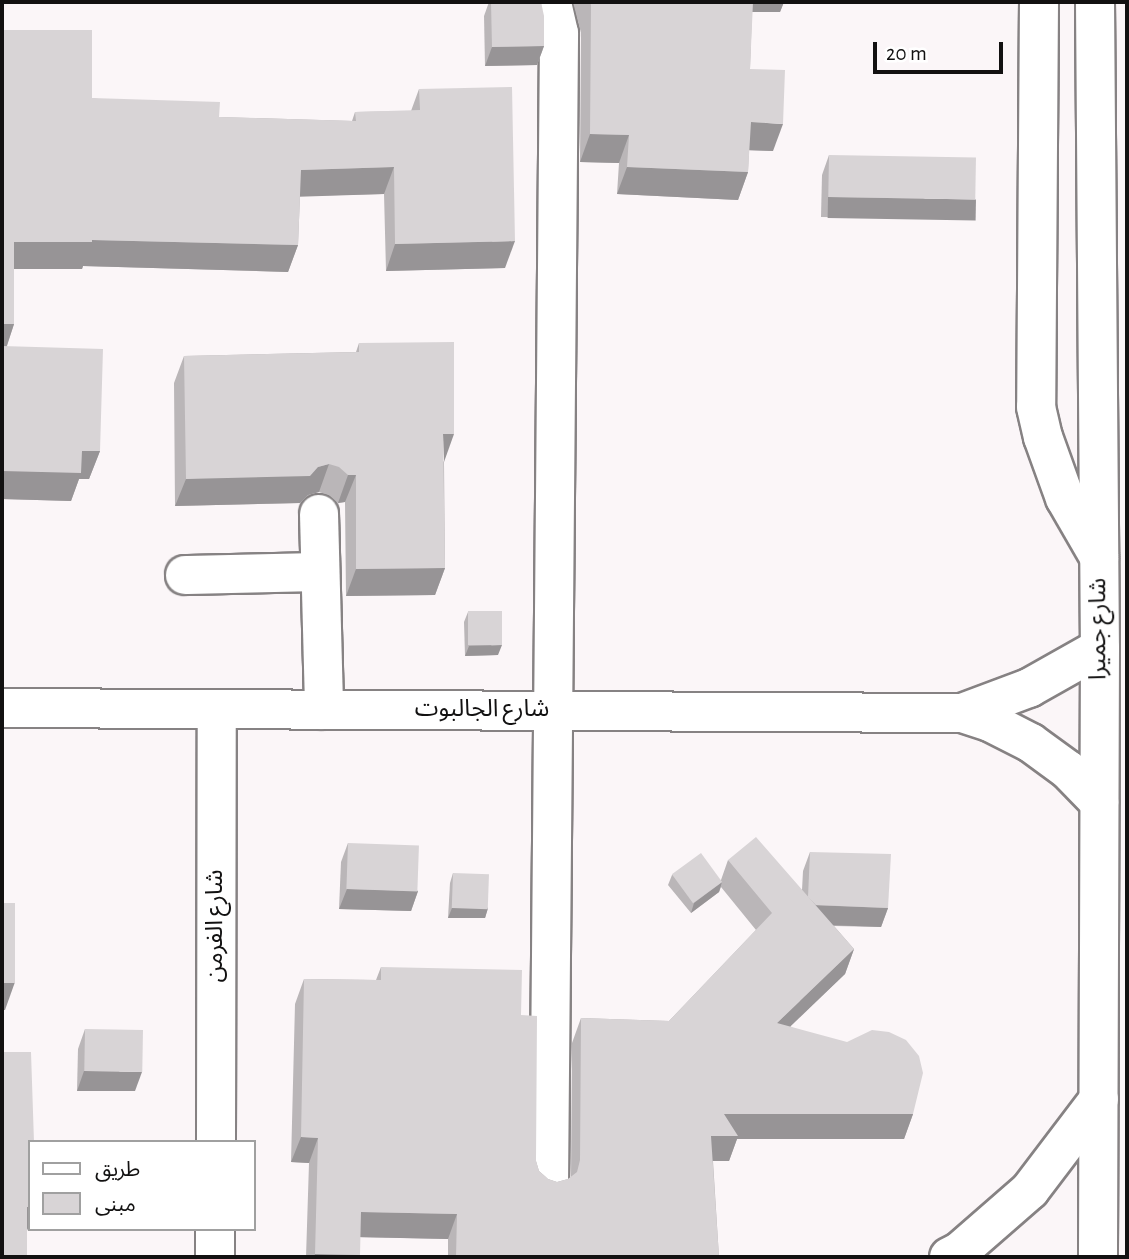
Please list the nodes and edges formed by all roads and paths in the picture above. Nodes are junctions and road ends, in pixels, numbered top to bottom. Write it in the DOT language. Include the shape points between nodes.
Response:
graph roads {
  1 [pos="552,2"];
  2 [pos="1039,2"];
  3 [pos="1096,2"];
  4 [pos="318,514"];
  5 [pos="1099,557"];
  6 [pos="320,572"];
  7 [pos="185,575"];
  8 [pos="1100,648"];
  9 [pos="2,708"];
  10 [pos="217,710"];
  11 [pos="324,710"];
  12 [pos="553,710"];
  13 [pos="962,713"];
  14 [pos="1100,802"];
  15 [pos="1099,1099"];
  16 [pos="216,1140"];
  17 [pos="549,1185"];
  18 [pos="215,1231"];
  19 [pos="215,1257"];
  20 [pos="949,1257"];
  21 [pos="1098,1257"];
  1 -- 12 [label="street" via="559,33"];
  2 -- 5 [label="street" via="1036,407 1065,498"];
  3 -- 5 [label="street, شارع جميرا"];
  4 -- 6 [label="street"];
  5 -- 8 [label="street, شارع جميرا"];
  6 -- 7 [label="street"];
  6 -- 11 [label="street"];
  8 -- 13 [label="street, شارع الجالبوت" via="1029,688"];
  8 -- 14 [label="street, شارع جميرا"];
  9 -- 10 [label="street, شارع الجالبوت"];
  10 -- 11 [label="street, شارع الجالبوت"];
  10 -- 16 [label="street, شارع الفرمن"];
  11 -- 12 [label="street, شارع الجالبوت"];
  12 -- 13 [label="street, شارع الجالبوت"];
  12 -- 17 [label="street"];
  13 -- 14 [label="street, شارع الجالبوت" via="1031,743 1068,770"];
  14 -- 15 [label="street, شارع جميرا"];
  15 -- 20 [label="street" via="1030,1190"];
  15 -- 21 [label="street, شارع جميرا"];
  18 -- 19 [label="street"];
}
